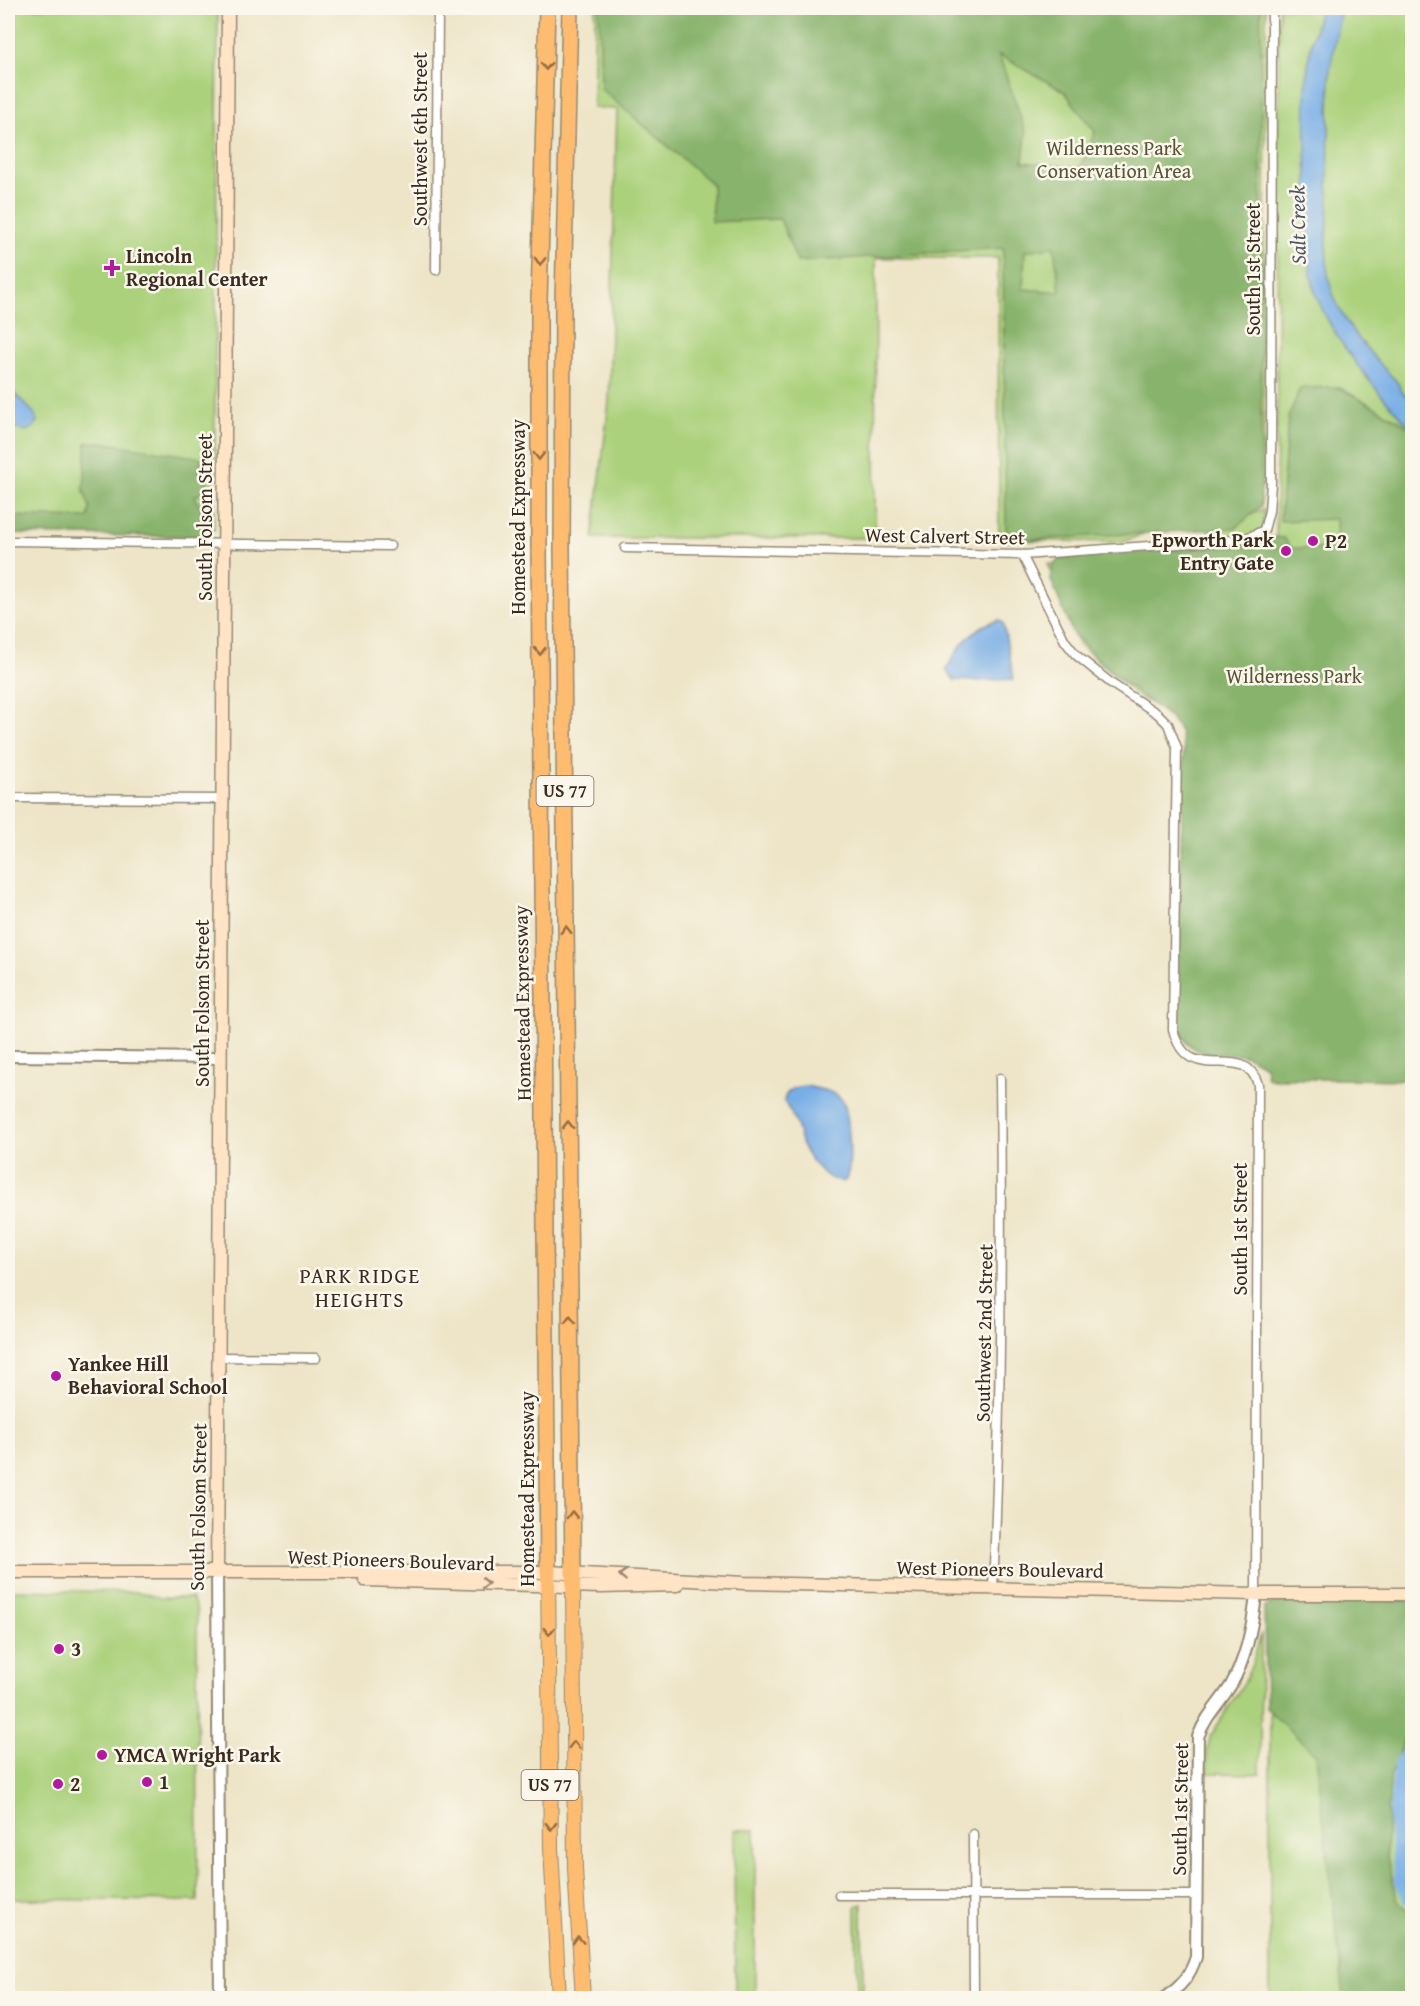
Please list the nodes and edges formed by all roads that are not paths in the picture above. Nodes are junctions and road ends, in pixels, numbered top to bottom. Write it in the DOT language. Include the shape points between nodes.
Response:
graph roads {
  1 [pos="228,8"];
  2 [pos="438,8"];
  3 [pos="547,8"];
  4 [pos="570,8"];
  5 [pos="1272,8"];
  6 [pos="436,270"];
  7 [pos="1264,530"];
  8 [pos="8,541"];
  9 [pos="225,544"];
  10 [pos="390,546"];
  11 [pos="625,548"];
  12 [pos="1022,555"];
  13 [pos="8,798"];
  14 [pos="222,799"];
  15 [pos="8,1056"];
  16 [pos="221,1058"];
  17 [pos="1000,1078"];
  18 [pos="219,1357"];
  19 [pos="316,1358"];
  20 [pos="8,1572"];
  21 [pos="217,1573"];
  22 [pos="548,1579"];
  23 [pos="573,1580"];
  24 [pos="993,1588"];
  25 [pos="1256,1594"];
  26 [pos="1413,1594"];
  27 [pos="1180,1785"];
  28 [pos="1196,1785"];
  29 [pos="973,1834"];
  30 [pos="839,1894"];
  31 [pos="974,1895"];
  32 [pos="1197,1895"];
  33 [pos="220,1998"];
  34 [pos="559,1998"];
  35 [pos="583,1998"];
  36 [pos="974,1998"];
  37 [pos="1164,1998"];
  1 -- 9 [label="main road, South Folsom Street"];
  2 -- 6 [label="street, Southwest 6th Street"];
  3 -- 22 [label="highway, Homestead Expressway / US 77, one-way" via="539,301 539,548"];
  23 -- 4 [label="highway, US 77, one-way" via="562,560"];
  5 -- 7 [label="street, South 1st Street" via="1271,484"];
  7 -- 12 [label="street, West Calvert Street" via="1234,540"];
  8 -- 9 [label="street"];
  9 -- 10 [label="street"];
  9 -- 14 [label="main road, South Folsom Street"];
  11 -- 12 [label="street, West Calvert Street"];
  12 -- 25 [label="street, South 1st Street" via="1065,641 1076,655 1158,714 1174,737 1177,748 1173,1029 1179,1046 1192,1059 1210,1064 1241,1064 1255,1074 1258,1084"];
  13 -- 14 [label="street"];
  14 -- 16 [label="main road, South Folsom Street"];
  15 -- 16 [label="street"];
  16 -- 18 [label="main road, South Folsom Street"];
  17 -- 24 [label="street, Southwest 2nd Street" via="999,1468"];
  18 -- 19 [label="street"];
  18 -- 21 [label="main road, South Folsom Street"];
  20 -- 21 [label="main road, West Pioneers Boulevard"];
  21 -- 22 [label="main road, West Pioneers Boulevard"];
  21 -- 33 [label="street, South Folsom Street"];
  22 -- 23 [label="main road, West Pioneers Boulevard"];
  22 -- 34 [label="highway, Homestead Expressway / US 77, one-way" via="551,1848"];
  23 -- 24 [label="main road, West Pioneers Boulevard"];
  35 -- 23 [label="highway, US 77, one-way" via="575,1869"];
  24 -- 25 [label="main road, West Pioneers Boulevard"];
  25 -- 26 [label="main road, West Pioneers Boulevard"];
  25 -- 28 [label="street, South 1st Street" via="1254,1619 1241,1664 1198,1737"];
  27 -- 28 [label="street"];
  28 -- 32 [label="street, South 1st Street"];
  29 -- 31 [label="street"];
  30 -- 31 [label="street"];
  31 -- 32 [label="street"];
  31 -- 36 [label="street"];
  32 -- 37 [label="street, South 1st Street" via="1196,1957 1183,1984"];
}
